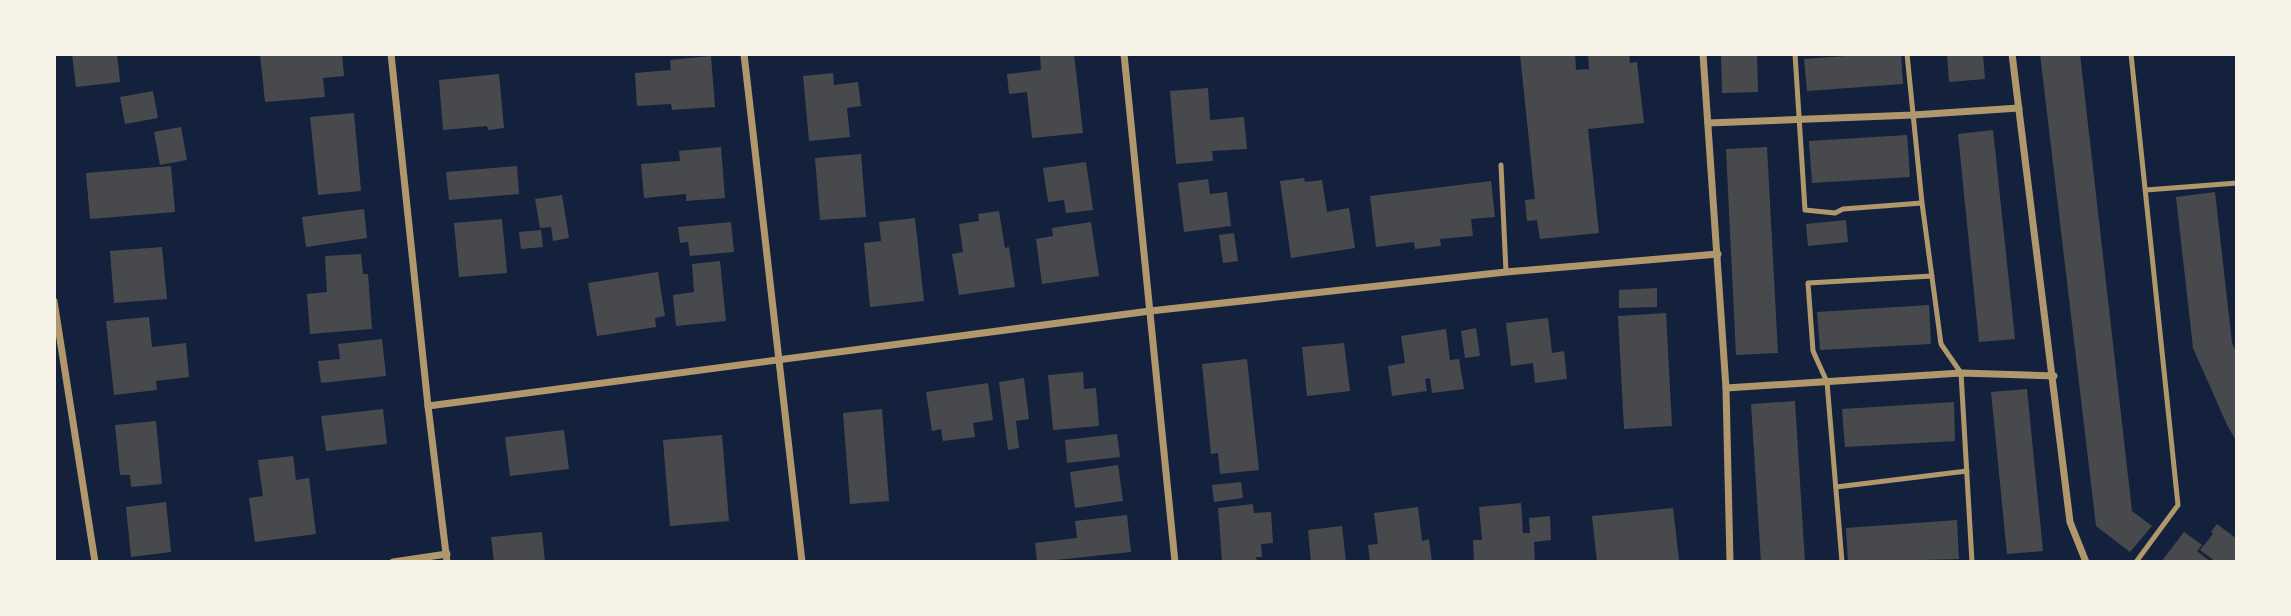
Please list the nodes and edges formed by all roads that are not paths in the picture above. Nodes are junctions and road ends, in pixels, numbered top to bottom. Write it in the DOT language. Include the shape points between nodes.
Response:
graph roads {
  1 [pos="391,54"];
  2 [pos="744,54"];
  3 [pos="1124,54"];
  4 [pos="1703,54"];
  5 [pos="1795,54"];
  6 [pos="1907,54"];
  7 [pos="2012,54"];
  8 [pos="2131,54"];
  9 [pos="2019,108"];
  10 [pos="1913,116"];
  11 [pos="1799,121"];
  12 [pos="1708,123"];
  13 [pos="1501,165"];
  14 [pos="2237,183"];
  15 [pos="2146,190"];
  16 [pos="1922,203"];
  17 [pos="1718,254"];
  18 [pos="1506,272"];
  19 [pos="1932,276"];
  20 [pos="54,301"];
  21 [pos="1150,311"];
  22 [pos="777,359"];
  23 [pos="1961,373"];
  24 [pos="2053,376"];
  25 [pos="1828,382"];
  26 [pos="1726,388"];
  27 [pos="428,406"];
  28 [pos="1967,471"];
  29 [pos="1836,487"];
  30 [pos="447,558"];
  31 [pos="95,562"];
  32 [pos="393,562"];
  33 [pos="802,562"];
  34 [pos="1175,562"];
  35 [pos="1730,562"];
  36 [pos="1842,562"];
  37 [pos="1972,562"];
  38 [pos="2086,562"];
  39 [pos="2136,562"];
  1 -- 27 [label="street"];
  2 -- 22 [label="street"];
  3 -- 21 [label="street"];
  4 -- 12 [label="street"];
  5 -- 11 [label="lane"];
  6 -- 10 [label="lane"];
  7 -- 9 [label="street"];
  8 -- 15 [label="lane"];
  9 -- 10 [label="street"];
  9 -- 24 [label="street"];
  10 -- 11 [label="street"];
  10 -- 16 [label="lane"];
  11 -- 12 [label="street"];
  11 -- 16 [label="lane" via="1805,211 1835,213"];
  12 -- 17 [label="street"];
  13 -- 18 [label="lane"];
  14 -- 15 [label="lane"];
  15 -- 39 [label="lane" via="2178,505"];
  16 -- 19 [label="lane"];
  17 -- 18 [label="street"];
  17 -- 26 [label="street"];
  18 -- 21 [label="street"];
  19 -- 23 [label="lane" via="1941,344"];
  19 -- 25 [label="lane" via="1808,283 1813,351"];
  20 -- 31 [label="street"];
  21 -- 22 [label="street"];
  21 -- 34 [label="street"];
  22 -- 27 [label="street"];
  22 -- 33 [label="street"];
  23 -- 24 [label="street"];
  23 -- 25 [label="street"];
  23 -- 28 [label="lane"];
  24 -- 38 [label="street" via="2070,522"];
  25 -- 26 [label="street"];
  25 -- 29 [label="lane"];
  26 -- 35 [label="street"];
  27 -- 30 [label="street"];
  28 -- 29 [label="lane"];
  28 -- 37 [label="lane"];
  29 -- 36 [label="lane"];
  30 -- 32 [label="street"];
}
